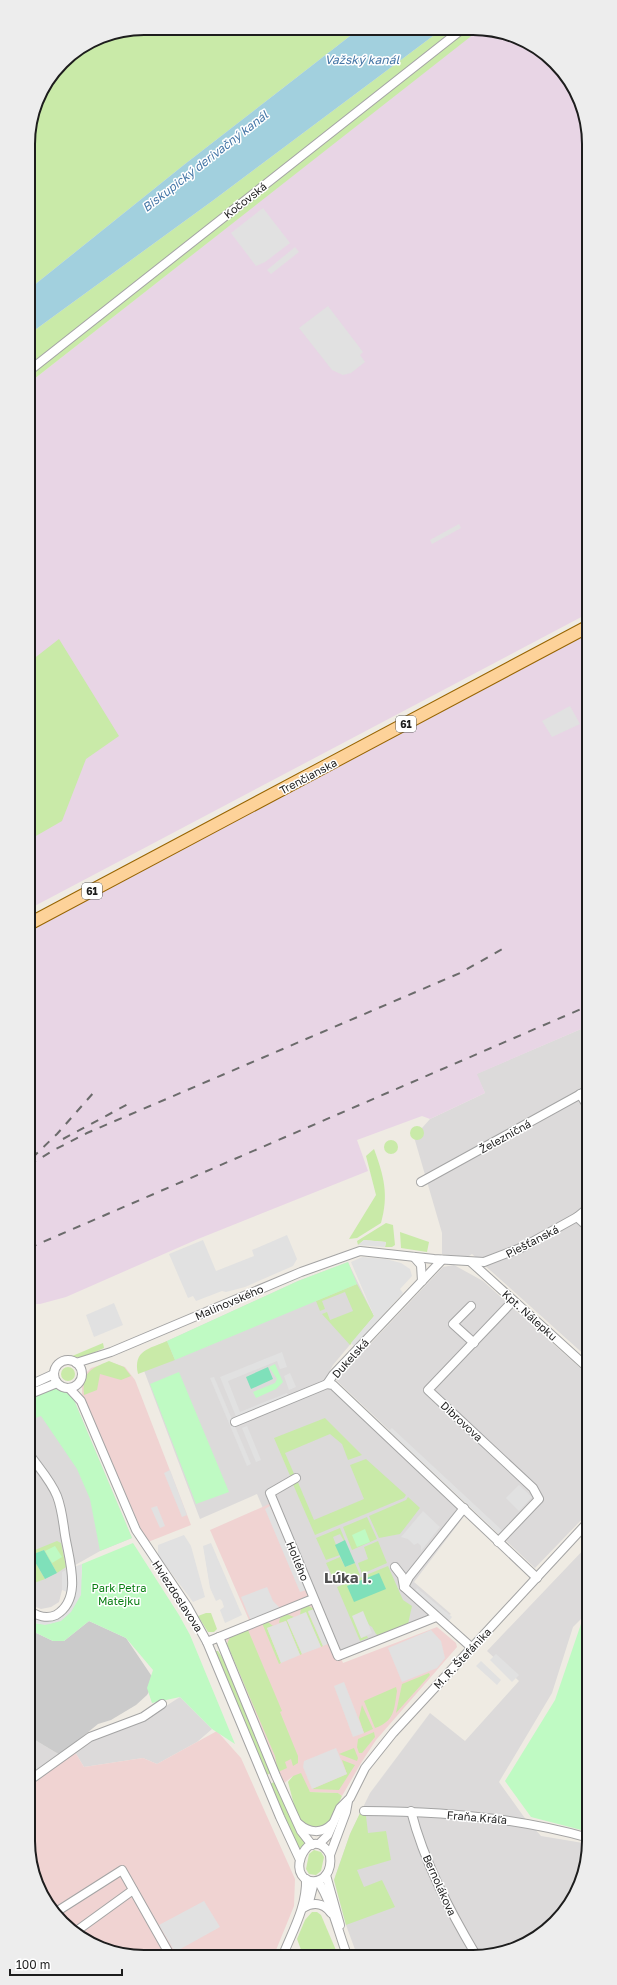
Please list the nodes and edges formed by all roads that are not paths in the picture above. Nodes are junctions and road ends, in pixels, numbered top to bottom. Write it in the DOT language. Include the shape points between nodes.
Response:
graph roads {
  1 [pos="455,35"];
  2 [pos="35,365"];
  3 [pos="582,630"];
  4 [pos="35,921"];
  5 [pos="582,1093"];
  6 [pos="421,1182"];
  7 [pos="582,1213"];
  8 [pos="577,1217"];
  9 [pos="582,1222"];
  10 [pos="360,1251"];
  11 [pos="414,1257"];
  12 [pos="442,1260"];
  13 [pos="471,1262"];
  14 [pos="422,1281"];
  15 [pos="513,1301"];
  16 [pos="471,1306"];
  17 [pos="474,1343"];
  18 [pos="99,1357"];
  19 [pos="76,1363"];
  20 [pos="582,1363"];
  21 [pos="54,1374"];
  22 [pos="81,1378"];
  23 [pos="35,1382"];
  24 [pos="57,1383"];
  25 [pos="327,1384"];
  26 [pos="70,1388"];
  27 [pos="35,1392"];
  28 [pos="81,1401"];
  29 [pos="235,1422"];
  30 [pos="35,1463"];
  31 [pos="296,1478"];
  32 [pos="464,1508"];
  33 [pos="582,1529"];
  34 [pos="498,1542"];
  35 [pos="395,1566"];
  36 [pos="537,1578"];
  37 [pos="404,1587"];
  38 [pos="313,1599"];
  39 [pos="35,1614"];
  40 [pos="436,1617"];
  41 [pos="219,1637"];
  42 [pos="208,1645"];
  43 [pos="471,1647"];
  44 [pos="162,1704"];
  45 [pos="35,1776"];
  46 [pos="348,1801"];
  47 [pos="364,1811"];
  48 [pos="411,1811"];
  49 [pos="297,1823"];
  50 [pos="333,1823"];
  51 [pos="582,1836"];
  52 [pos="315,1844"];
  53 [pos="330,1854"];
  54 [pos="300,1860"];
  55 [pos="326,1875"];
  56 [pos="312,1881"];
  57 [pos="133,1890"];
  58 [pos="305,1907"];
  59 [pos="60,1909"];
  60 [pos="332,1914"];
  61 [pos="80,1929"];
  62 [pos="341,1938"];
  63 [pos="167,1950"];
  64 [pos="285,1950"];
  65 [pos="345,1950"];
  66 [pos="473,1950"];
  1 -- 2 [label="street, Kočovská"];
  3 -- 4 [label="main road, Trenčianska / 61"];
  5 -- 6 [label="street, Železničná"];
  7 -- 8 [label="street, Piešťanská"];
  8 -- 9 [label="street"];
  8 -- 13 [label="street, Piešťanská" via="507,1254 484,1262"];
  10 -- 11 [label="street, Piešťanská"];
  10 -- 18 [label="street, Malinovského" via="301,1272"];
  11 -- 12 [label="street, Piešťanská"];
  11 -- 14 [label="street" via="421,1265"];
  12 -- 13 [label="street, Piešťanská"];
  12 -- 14 [label="street, Dukelská"];
  13 -- 15 [label="street, Kpt. Nálepku"];
  14 -- 25 [label="street, Dukelská"];
  15 -- 17 [label="street, Dibrovova"];
  15 -- 20 [label="street, Kpt. Nálepku"];
  16 -- 17 [label="street" via="453,1324"];
  17 -- 34 [label="street, Dibrovova" via="428,1390 533,1488 539,1499"];
  18 -- 19 [label="street, Malinovského"];
  18 -- 22 [label="street, Malinovského"];
  19 -- 21 [label="street" via="69,1360 61,1361"];
  19 -- 22 [label="street"];
  21 -- 23 [label="street"];
  21 -- 24 [label="street"];
  22 -- 26 [label="street"];
  22 -- 28 [label="street, Hviezdoslavova"];
  24 -- 26 [label="street"];
  24 -- 27 [label="street"];
  25 -- 29 [label="street, Dukelská"];
  25 -- 32 [label="street" via="333,1385"];
  26 -- 28 [label="street, Hviezdoslavova"];
  28 -- 42 [label="street, Hviezdoslavova" via="136,1530 187,1606"];
  30 -- 39 [label="street" via="57,1495 72,1577 71,1594 60,1612 43,1617"];
  31 -- 38 [label="street, Hollého" via="270,1493"];
  32 -- 34 [label="street"];
  32 -- 37 [label="street" via="409,1577"];
  33 -- 36 [label="street, M. R. Štefánika"];
  34 -- 36 [label="street"];
  35 -- 37 [label="street" via="402,1576"];
  36 -- 43 [label="street, M. R. Štefánika"];
  37 -- 40 [label="street"];
  38 -- 40 [label="street, Hollého" via="338,1656"];
  38 -- 41 [label="street"];
  40 -- 43 [label="street"];
  41 -- 42 [label="street"];
  41 -- 49 [label="street"];
  42 -- 54 [label="street, Hviezdoslavova"];
  43 -- 46 [label="street, M. R. Štefánika" via="364,1768"];
  44 -- 45 [label="street" via="143,1717 90,1737"];
  46 -- 50 [label="street, M. R. Štefánika" via="340,1808"];
  46 -- 53 [label="street, M. R. Štefánika"];
  47 -- 48 [label="street, Fraňa Kráľa"];
  48 -- 51 [label="street, Fraňa Kráľa" via="514,1820"];
  48 -- 66 [label="street, Bernolákova" via="430,1863 457,1922"];
  49 -- 50 [label="street" via="306,1830 316,1832 326,1829"];
  49 -- 52 [label="street" via="305,1837"];
  50 -- 52 [label="street, M. R. Štefánika" via="328,1835"];
  52 -- 53 [label="street" via="326,1848"];
  52 -- 54 [label="street" via="306,1848"];
  53 -- 55 [label="street"];
  54 -- 56 [label="street" via="300,1872"];
  55 -- 56 [label="street"];
  55 -- 62 [label="street" via="340,1924"];
  56 -- 58 [label="street" via="306,1892"];
  56 -- 60 [label="street" via="329,1903"];
  57 -- 59 [label="street" via="122,1870"];
  57 -- 61 [label="street"];
  57 -- 63 [label="street"];
  58 -- 60 [label="street" via="318,1904"];
  58 -- 64 [label="street"];
  60 -- 62 [label="street"];
  62 -- 65 [label="street"];
}
